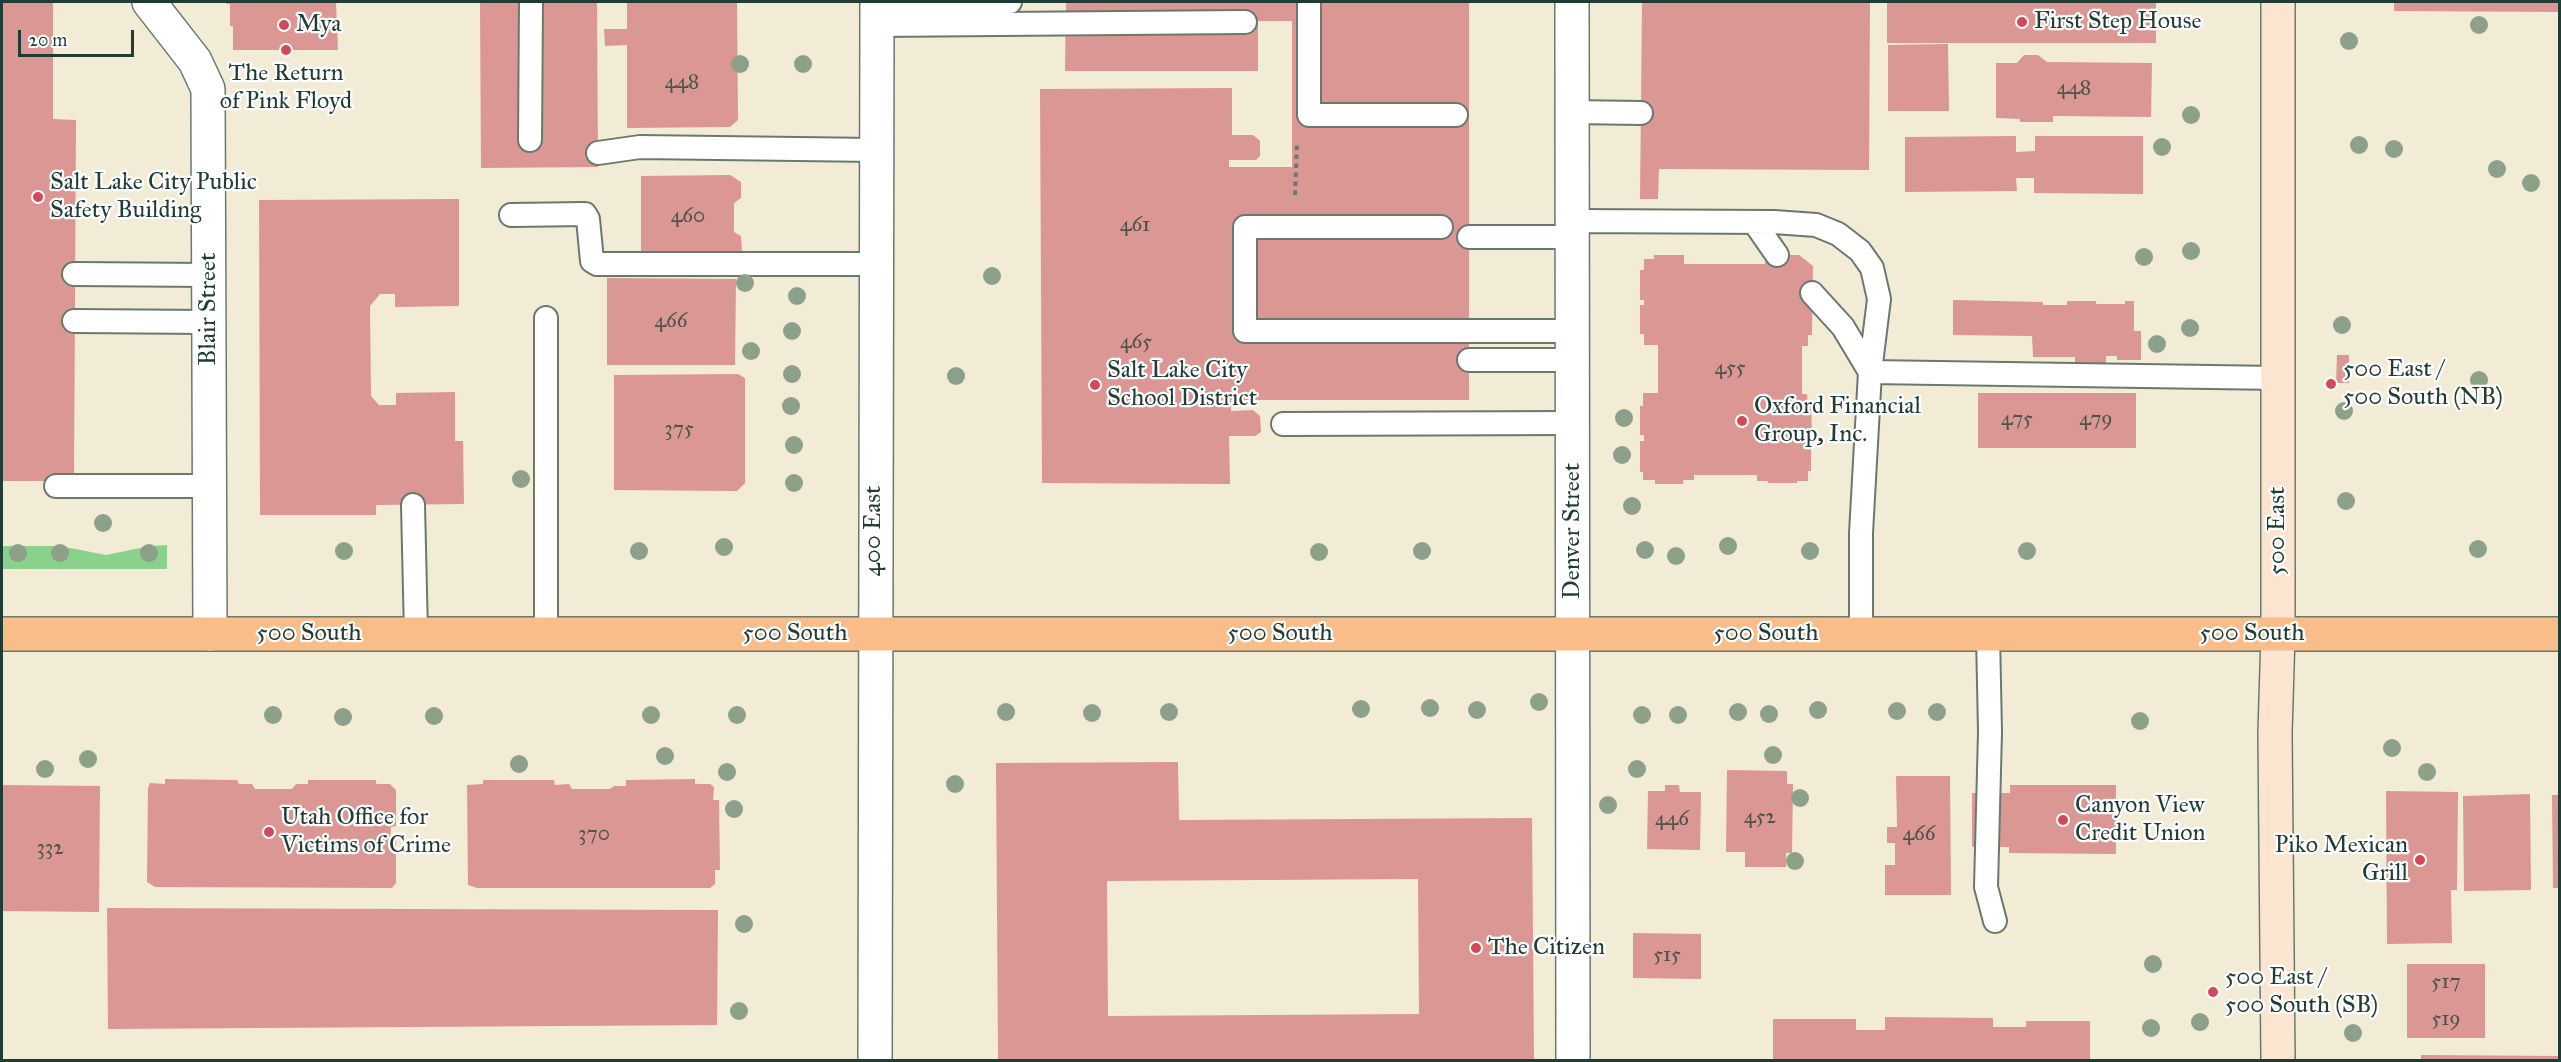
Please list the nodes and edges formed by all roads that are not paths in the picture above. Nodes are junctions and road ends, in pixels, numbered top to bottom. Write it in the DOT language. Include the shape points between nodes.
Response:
graph roads {
  1 [pos="149,2"];
  2 [pos="531,2"];
  3 [pos="1010,2"];
  4 [pos="1309,2"];
  5 [pos="1572,2"];
  6 [pos="2278,2"];
  7 [pos="877,10"];
  8 [pos="1245,22"];
  9 [pos="1572,112"];
  10 [pos="1641,113"];
  11 [pos="1456,115"];
  12 [pos="530,140"];
  13 [pos="876,150"];
  14 [pos="598,153"];
  15 [pos="511,215"];
  16 [pos="1764,222"];
  17 [pos="1441,227"];
  18 [pos="1572,229"];
  19 [pos="1469,237"];
  20 [pos="1777,255"];
  21 [pos="875,264"];
  22 [pos="74,274"];
  23 [pos="209,275"];
  24 [pos="1812,293"];
  25 [pos="546,318"];
  26 [pos="74,321"];
  27 [pos="209,322"];
  28 [pos="1572,346"];
  29 [pos="1469,360"];
  30 [pos="1870,372"];
  31 [pos="2278,378"];
  32 [pos="1572,423"];
  33 [pos="1283,424"];
  34 [pos="56,486"];
  35 [pos="209,486"];
  36 [pos="413,505"];
  37 [pos="2,634"];
  38 [pos="210,634"];
  39 [pos="416,634"];
  40 [pos="546,634"];
  41 [pos="874,634"];
  42 [pos="1573,634"];
  43 [pos="1861,634"];
  44 [pos="1988,634"];
  45 [pos="2278,634"];
  46 [pos="2559,634"];
  47 [pos="1995,921"];
  48 [pos="875,1060"];
  49 [pos="1573,1060"];
  50 [pos="2278,1060"];
  1 -- 23 [label="street, Blair Street" via="195,61 208,89"];
  2 -- 12 [label="lane"];
  3 -- 7 [label="lane"];
  4 -- 11 [label="lane" via="1309,115"];
  5 -- 9 [label="street, Denver Street"];
  6 -- 31 [label="street, 500 East"];
  7 -- 8 [label="lane"];
  7 -- 13 [label="street, 400 East"];
  9 -- 10 [label="lane"];
  9 -- 18 [label="street, Denver Street"];
  13 -- 14 [label="lane" via="640,147"];
  13 -- 21 [label="street, 400 East"];
  15 -- 21 [label="lane" via="585,214 592,261 597,264"];
  16 -- 18 [label="lane"];
  16 -- 20 [label="lane"];
  16 -- 30 [label="lane" via="1816,225 1838,234 1860,251 1872,268 1879,299"];
  17 -- 28 [label="lane" via="1245,227 1245,331"];
  18 -- 19 [label="lane"];
  18 -- 28 [label="street, Denver Street"];
  21 -- 41 [label="street, 400 East"];
  22 -- 23 [label="lane"];
  23 -- 27 [label="street, Blair Street"];
  24 -- 30 [label="lane" via="1843,327"];
  25 -- 40 [label="lane"];
  26 -- 27 [label="lane"];
  27 -- 35 [label="street, Blair Street"];
  28 -- 29 [label="lane"];
  28 -- 32 [label="street, Denver Street"];
  30 -- 31 [label="lane"];
  30 -- 43 [label="lane" via="1861,533"];
  31 -- 45 [label="street, 500 East"];
  32 -- 33 [label="lane"];
  32 -- 42 [label="street, Denver Street"];
  34 -- 35 [label="lane"];
  35 -- 38 [label="street, Blair Street"];
  36 -- 39 [label="lane"];
  37 -- 38 [label="main road, 500 South"];
  38 -- 39 [label="main road, 500 South"];
  39 -- 40 [label="main road, 500 South"];
  40 -- 41 [label="main road, 500 South"];
  41 -- 42 [label="main road, 500 South"];
  41 -- 48 [label="street, 400 East"];
  42 -- 43 [label="main road, 500 South"];
  42 -- 49 [label="street, Denver Street"];
  43 -- 44 [label="main road, 500 South"];
  44 -- 45 [label="main road, 500 South"];
  44 -- 47 [label="lane" via="1986,887"];
  45 -- 46 [label="main road, 500 South"];
  45 -- 50 [label="street, 500 East"];
}
